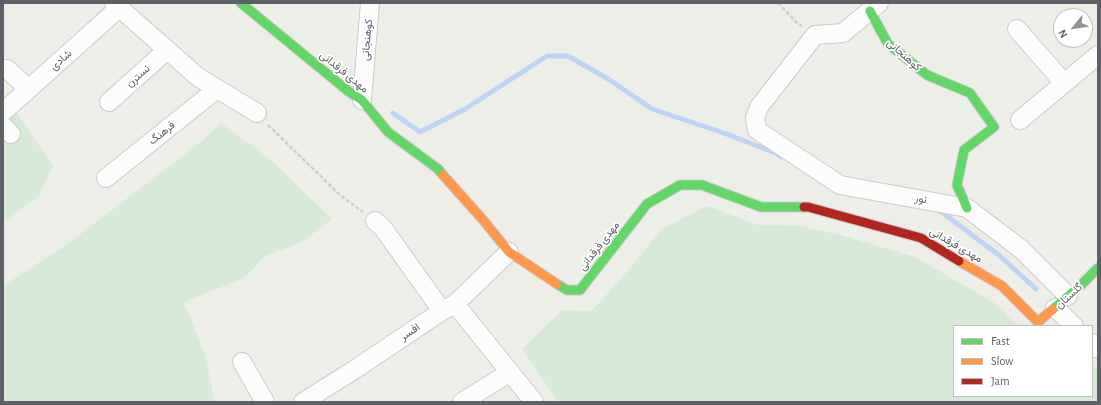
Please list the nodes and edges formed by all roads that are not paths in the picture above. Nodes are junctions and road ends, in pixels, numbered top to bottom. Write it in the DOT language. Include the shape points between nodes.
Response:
graph roads {
  1 [pos="241,3"];
  2 [pos="370,3"];
  3 [pos="116,5"];
  4 [pos="875,7"];
  5 [pos="1016,30"];
  6 [pos="168,50"];
  7 [pos="1098,55"];
  8 [pos="8,69"];
  9 [pos="1064,83"];
  10 [pos="29,89"];
  11 [pos="217,89"];
  12 [pos="362,100"];
  13 [pos="109,102"];
  14 [pos="3,112"];
  15 [pos="256,113"];
  16 [pos="1020,120"];
  17 [pos="757,130"];
  18 [pos="106,178"];
  19 [pos="967,208"];
  20 [pos="375,221"];
  21 [pos="509,252"];
  22 [pos="1098,268"];
  23 [pos="1062,302"];
  24 [pos="448,308"];
  25 [pos="1038,322"];
  26 [pos="1074,325"];
  27 [pos="242,362"];
  28 [pos="510,372"];
  29 [pos="265,402"];
  30 [pos="303,402"];
  31 [pos="462,402"];
  32 [pos="534,402"];
  1 -- 12 [label="street, مهدی فرقدانی"];
  2 -- 12 [label="street, کوهنجانی"];
  3 -- 6 [label="street"];
  3 -- 10 [label="street, شادی"];
  4 -- 17 [label="street, کوهنجانی" via="843,33 815,35 759,107 755,118"];
  4 -- 19 [label="street, کوهنجانی" via="888,44 927,75 970,93 994,127 964,150 957,185"];
  5 -- 9 [label="street"];
  6 -- 11 [label="street" via="198,77"];
  6 -- 13 [label="street, نسترن"];
  7 -- 9 [label="street"];
  8 -- 10 [label="street"];
  9 -- 16 [label="street"];
  10 -- 14 [label="street, شادی"];
  11 -- 15 [label="street"];
  11 -- 18 [label="street, فرهنگ"];
  12 -- 21 [label="street, مهدی فرقدانی" via="388,132 438,169"];
  17 -- 19 [label="street, نور" via="840,185"];
  19 -- 23 [label="street, نور" via="1021,249"];
  20 -- 24 [label="street"];
  21 -- 24 [label="street, افسر"];
  21 -- 25 [label="street, مهدی فرقدانی" via="567,290 580,290 647,204 680,185 702,185 761,206 808,207 922,238 1002,286"];
  22 -- 23 [label="street, گلستان"];
  23 -- 25 [label="street, گلستان"];
  23 -- 26 [label="street, نور"];
  24 -- 28 [label="street"];
  24 -- 30 [label="street, افسر"];
  27 -- 29 [label="street"];
  28 -- 31 [label="street"];
  28 -- 32 [label="street"];
}
